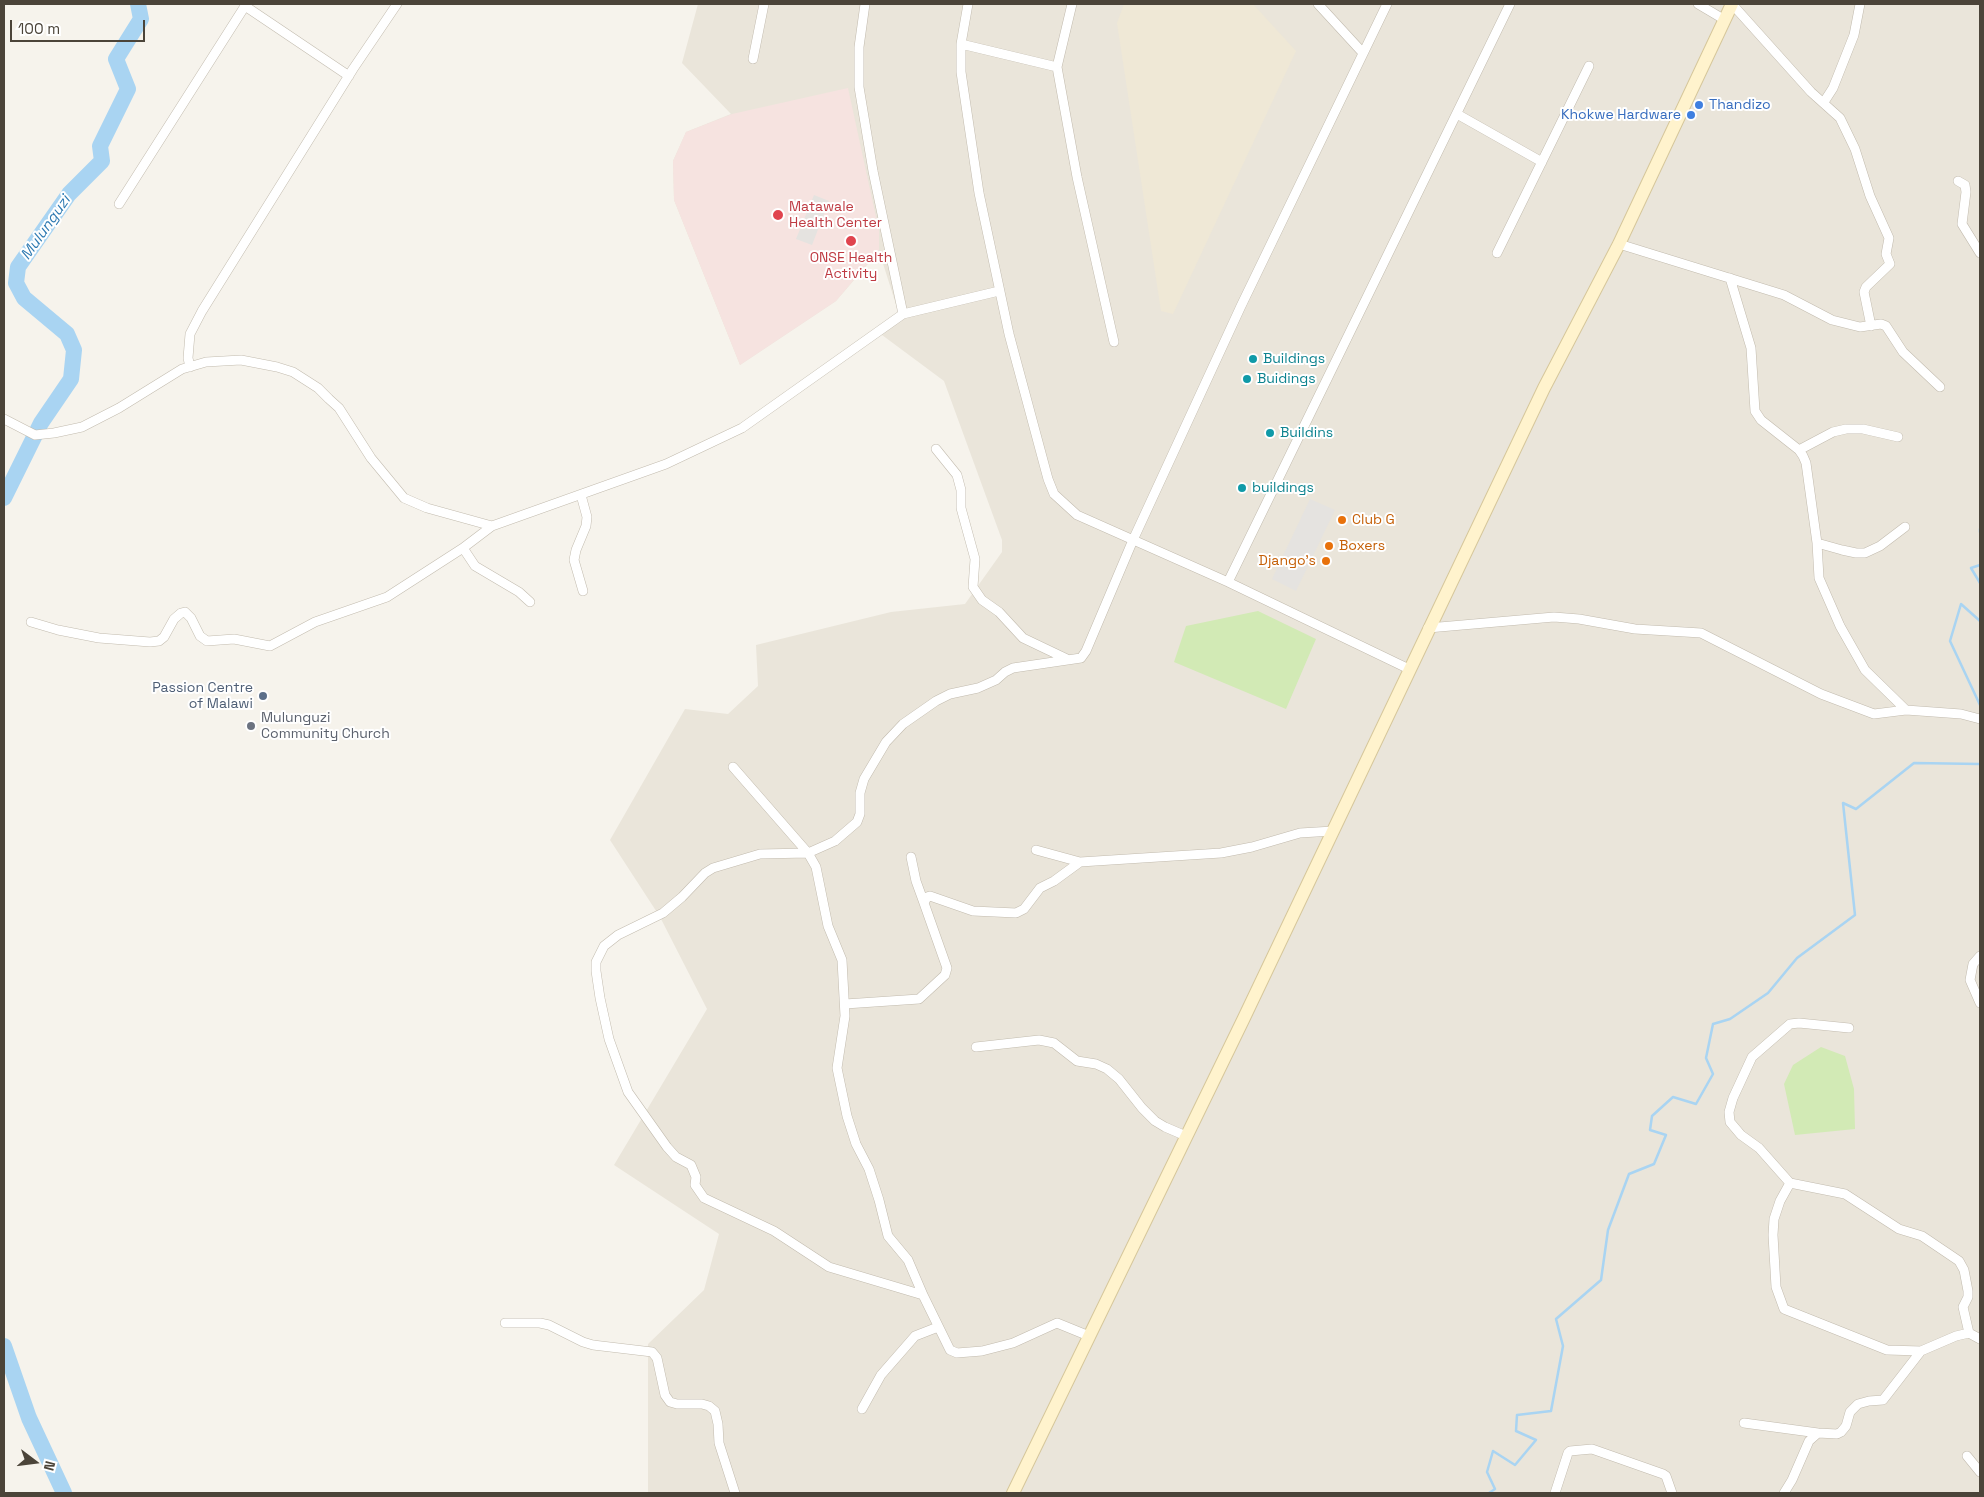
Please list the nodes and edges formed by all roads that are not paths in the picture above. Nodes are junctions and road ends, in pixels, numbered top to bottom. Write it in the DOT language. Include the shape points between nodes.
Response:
graph roads {
  1 [pos="397,4"];
  2 [pos="764,4"];
  3 [pos="866,4"];
  4 [pos="968,4"];
  5 [pos="1072,4"];
  6 [pos="1318,4"];
  7 [pos="1387,4"];
  8 [pos="1510,4"];
  9 [pos="1698,4"];
  10 [pos="1732,4"];
  11 [pos="1860,4"];
  12 [pos="1725,20"];
  13 [pos="961,44"];
  14 [pos="1363,53"];
  15 [pos="753,59"];
  16 [pos="1589,66"];
  17 [pos="1057,67"];
  18 [pos="349,76"];
  19 [pos="1824,102"];
  20 [pos="1457,114"];
  21 [pos="1542,162"];
  22 [pos="1958,181"];
  23 [pos="119,204"];
  24 [pos="1619,244"];
  25 [pos="1980,252"];
  26 [pos="1497,253"];
  27 [pos="1730,278"];
  28 [pos="999,291"];
  29 [pos="903,314"];
  30 [pos="1872,326"];
  31 [pos="1114,342"];
  32 [pos="190,367"];
  33 [pos="1940,386"];
  34 [pos="4,419"];
  35 [pos="1898,437"];
  36 [pos="936,449"];
  37 [pos="1799,450"];
  38 [pos="581,495"];
  39 [pos="492,526"];
  40 [pos="1905,527"];
  41 [pos="1133,540"];
  42 [pos="1818,543"];
  43 [pos="463,548"];
  44 [pos="1228,582"];
  45 [pos="583,591"];
  46 [pos="530,602"];
  47 [pos="31,622"];
  48 [pos="1428,628"];
  49 [pos="1069,660"];
  50 [pos="1409,669"];
  51 [pos="1906,710"];
  52 [pos="1980,719"];
  53 [pos="733,767"];
  54 [pos="1334,831"];
  55 [pos="1036,850"];
  56 [pos="808,853"];
  57 [pos="911,857"];
  58 [pos="1080,862"];
  59 [pos="924,903"];
  60 [pos="1980,956"];
  61 [pos="1980,1003"];
  62 [pos="845,1004"];
  63 [pos="1849,1028"];
  64 [pos="976,1048"];
  65 [pos="1186,1136"];
  66 [pos="1790,1183"];
  67 [pos="923,1295"];
  68 [pos="505,1322"];
  69 [pos="938,1327"];
  70 [pos="1969,1333"];
  71 [pos="1089,1336"];
  72 [pos="1980,1339"];
  73 [pos="1921,1351"];
  74 [pos="862,1408"];
  75 [pos="1744,1424"];
  76 [pos="1818,1433"];
  77 [pos="1967,1456"];
  78 [pos="1980,1472"];
  79 [pos="735,1493"];
  80 [pos="1013,1493"];
  81 [pos="1555,1493"];
  82 [pos="1672,1493"];
  83 [pos="1784,1493"];
  1 -- 18 [label="street"];
  2 -- 15 [label="street"];
  3 -- 29 [label="street" via="859,47 859,87"];
  4 -- 13 [label="street"];
  5 -- 17 [label="street"];
  6 -- 14 [label="street"];
  7 -- 14 [label="street"];
  8 -- 20 [label="street"];
  9 -- 12 [label="street"];
  10 -- 12 [label="main road"];
  10 -- 19 [label="street" via="1811,92"];
  11 -- 19 [label="street" via="1854,34 1833,88"];
  12 -- 24 [label="main road"];
  13 -- 17 [label="street"];
  13 -- 28 [label="street" via="961,72 970,138"];
  14 -- 41 [label="street"];
  16 -- 21 [label="street"];
  17 -- 31 [label="street" via="1077,177"];
  18 -- 23 [label="street" via="245,6"];
  18 -- 32 [label="street" via="198,319 190,334"];
  19 -- 30 [label="street" via="1840,118 1890,238 1886,254 1890,264 1864,292"];
  20 -- 21 [label="street"];
  20 -- 44 [label="street"];
  21 -- 26 [label="street"];
  22 -- 25 [label="street" via="1965,185 1966,192 1962,224"];
  24 -- 27 [label="street"];
  24 -- 48 [label="main road" via="1548,379"];
  27 -- 30 [label="street" via="1784,295 1832,320 1860,327"];
  27 -- 37 [label="street" via="1751,348 1755,412"];
  28 -- 29 [label="street"];
  28 -- 41 [label="street" via="1054,494 1077,515"];
  29 -- 38 [label="street" via="742,428 666,464"];
  30 -- 33 [label="street" via="1886,326 1903,352"];
  32 -- 34 [label="street" via="82,427 35,435"];
  32 -- 39 [label="street" via="206,362 241,360 293,372 318,388 338,408 371,458 404,498 427,508"];
  35 -- 37 [label="street" via="1864,429 1846,429 1833,432"];
  36 -- 49 [label="street" via="957,475 961,508 976,559 973,587 982,600 999,612 1023,638"];
  37 -- 42 [label="street" via="1806,463"];
  38 -- 39 [label="street"];
  38 -- 45 [label="street" via="587,517 574,560"];
  39 -- 43 [label="street"];
  40 -- 42 [label="street" via="1880,546 1864,553"];
  41 -- 44 [label="street"];
  41 -- 49 [label="street" via="1086,652 1081,658"];
  42 -- 51 [label="street" via="1819,578 1840,626 1865,670"];
  43 -- 46 [label="street" via="475,566"];
  43 -- 47 [label="street" via="387,598 331,615 270,646 234,639 207,641 200,636 185,612 174,619 164,637 150,642 98,638"];
  44 -- 50 [label="street"];
  48 -- 50 [label="main road"];
  48 -- 51 [label="street" via="1554,617 1635,629 1701,633 1821,694 1856,708 1877,715"];
  49 -- 56 [label="street" via="1013,668 978,688 950,694 936,701 903,724 886,742 864,779 857,822 835,841"];
  50 -- 54 [label="main road"];
  51 -- 52 [label="street" via="1961,714"];
  53 -- 56 [label="street"];
  54 -- 58 [label="street" via="1300,833 1221,853"];
  54 -- 65 [label="main road"];
  55 -- 58 [label="street"];
  56 -- 62 [label="street" via="816,867 828,926 842,960"];
  56 -- 67 [label="street" via="760,854 713,868 663,913 618,935 604,946 596,962 596,971 609,1039 628,1092 667,1147 676,1157 692,1165 695,1185 704,1198 774,1231 829,1267"];
  57 -- 59 [label="street"];
  58 -- 59 [label="street" via="1040,888 1024,909 1016,913 973,911 930,896"];
  59 -- 62 [label="street" via="947,968 945,975 920,998"];
  60 -- 61 [label="street" via="1973,964 1970,980"];
  62 -- 67 [label="street" via="837,1068 847,1116 869,1169 888,1236 908,1260"];
  63 -- 66 [label="street" via="1790,1024 1755,1053 1739,1084 1729,1112 1730,1122"];
  64 -- 65 [label="street" via="1039,1040 1054,1043 1077,1061 1106,1069 1156,1121"];
  65 -- 71 [label="main road"];
  66 -- 70 [label="street" via="1845,1194 1899,1228 1922,1236 1958,1261 1964,1270 1968,1291 1963,1307"];
  66 -- 73 [label="street" via="1774,1219 1773,1235 1776,1287 1784,1309 1887,1350"];
  67 -- 69 [label="street"];
  68 -- 79 [label="street" via="540,1324 588,1344 652,1352 657,1358 670,1402 702,1404 715,1411 721,1450"];
  69 -- 71 [label="street" via="950,1350 957,1353 1013,1343 1057,1323"];
  69 -- 74 [label="street" via="915,1336 881,1375"];
  70 -- 72 [label="street"];
  70 -- 73 [label="street"];
  71 -- 80 [label="main road"];
  73 -- 76 [label="street" via="1883,1400 1868,1400 1854,1407 1841,1432"];
  75 -- 76 [label="street"];
  76 -- 83 [label="street" via="1805,1447"];
  77 -- 78 [label="street"];
  81 -- 82 [label="street" via="1568,1453 1592,1449 1663,1474"];
}
